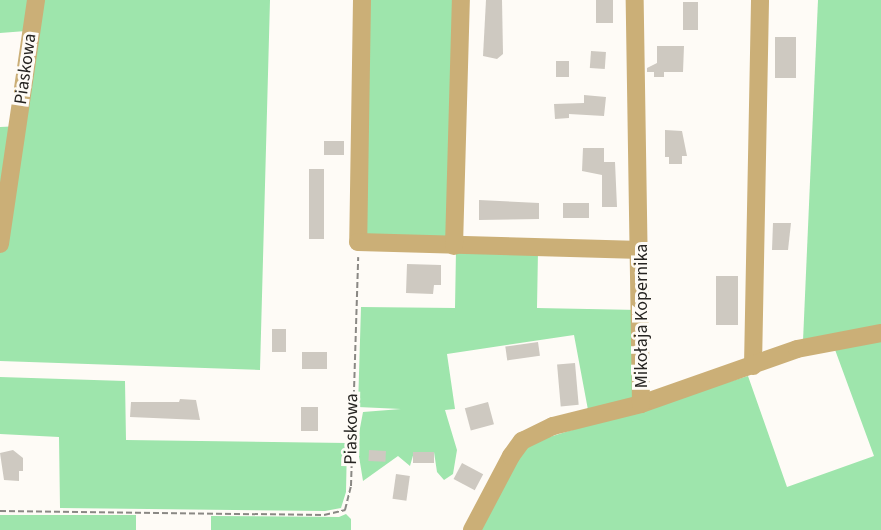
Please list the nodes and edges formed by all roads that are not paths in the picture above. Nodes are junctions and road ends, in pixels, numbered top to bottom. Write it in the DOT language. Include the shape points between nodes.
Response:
graph roads {
  1 [pos="36,0"];
  2 [pos="362,0"];
  3 [pos="460,0"];
  4 [pos="635,0"];
  5 [pos="760,0"];
  6 [pos="0,244"];
  7 [pos="454,246"];
  8 [pos="642,250"];
  9 [pos="881,333"];
  10 [pos="753,366"];
  11 [pos="641,404"];
  12 [pos="472,530"];
  1 -- 6 [label="street, Piaskowa"];
  2 -- 7 [label="street" via="358,243"];
  3 -- 7 [label="street"];
  4 -- 8 [label="street, Mikołaja Kopernika"];
  5 -- 10 [label="street"];
  7 -- 8 [label="street"];
  8 -- 11 [label="street, Mikołaja Kopernika"];
  9 -- 10 [label="street" via="797,349"];
  10 -- 11 [label="street"];
  11 -- 12 [label="street, Mikołaja Kopernika" via="553,426 522,441"];
}
